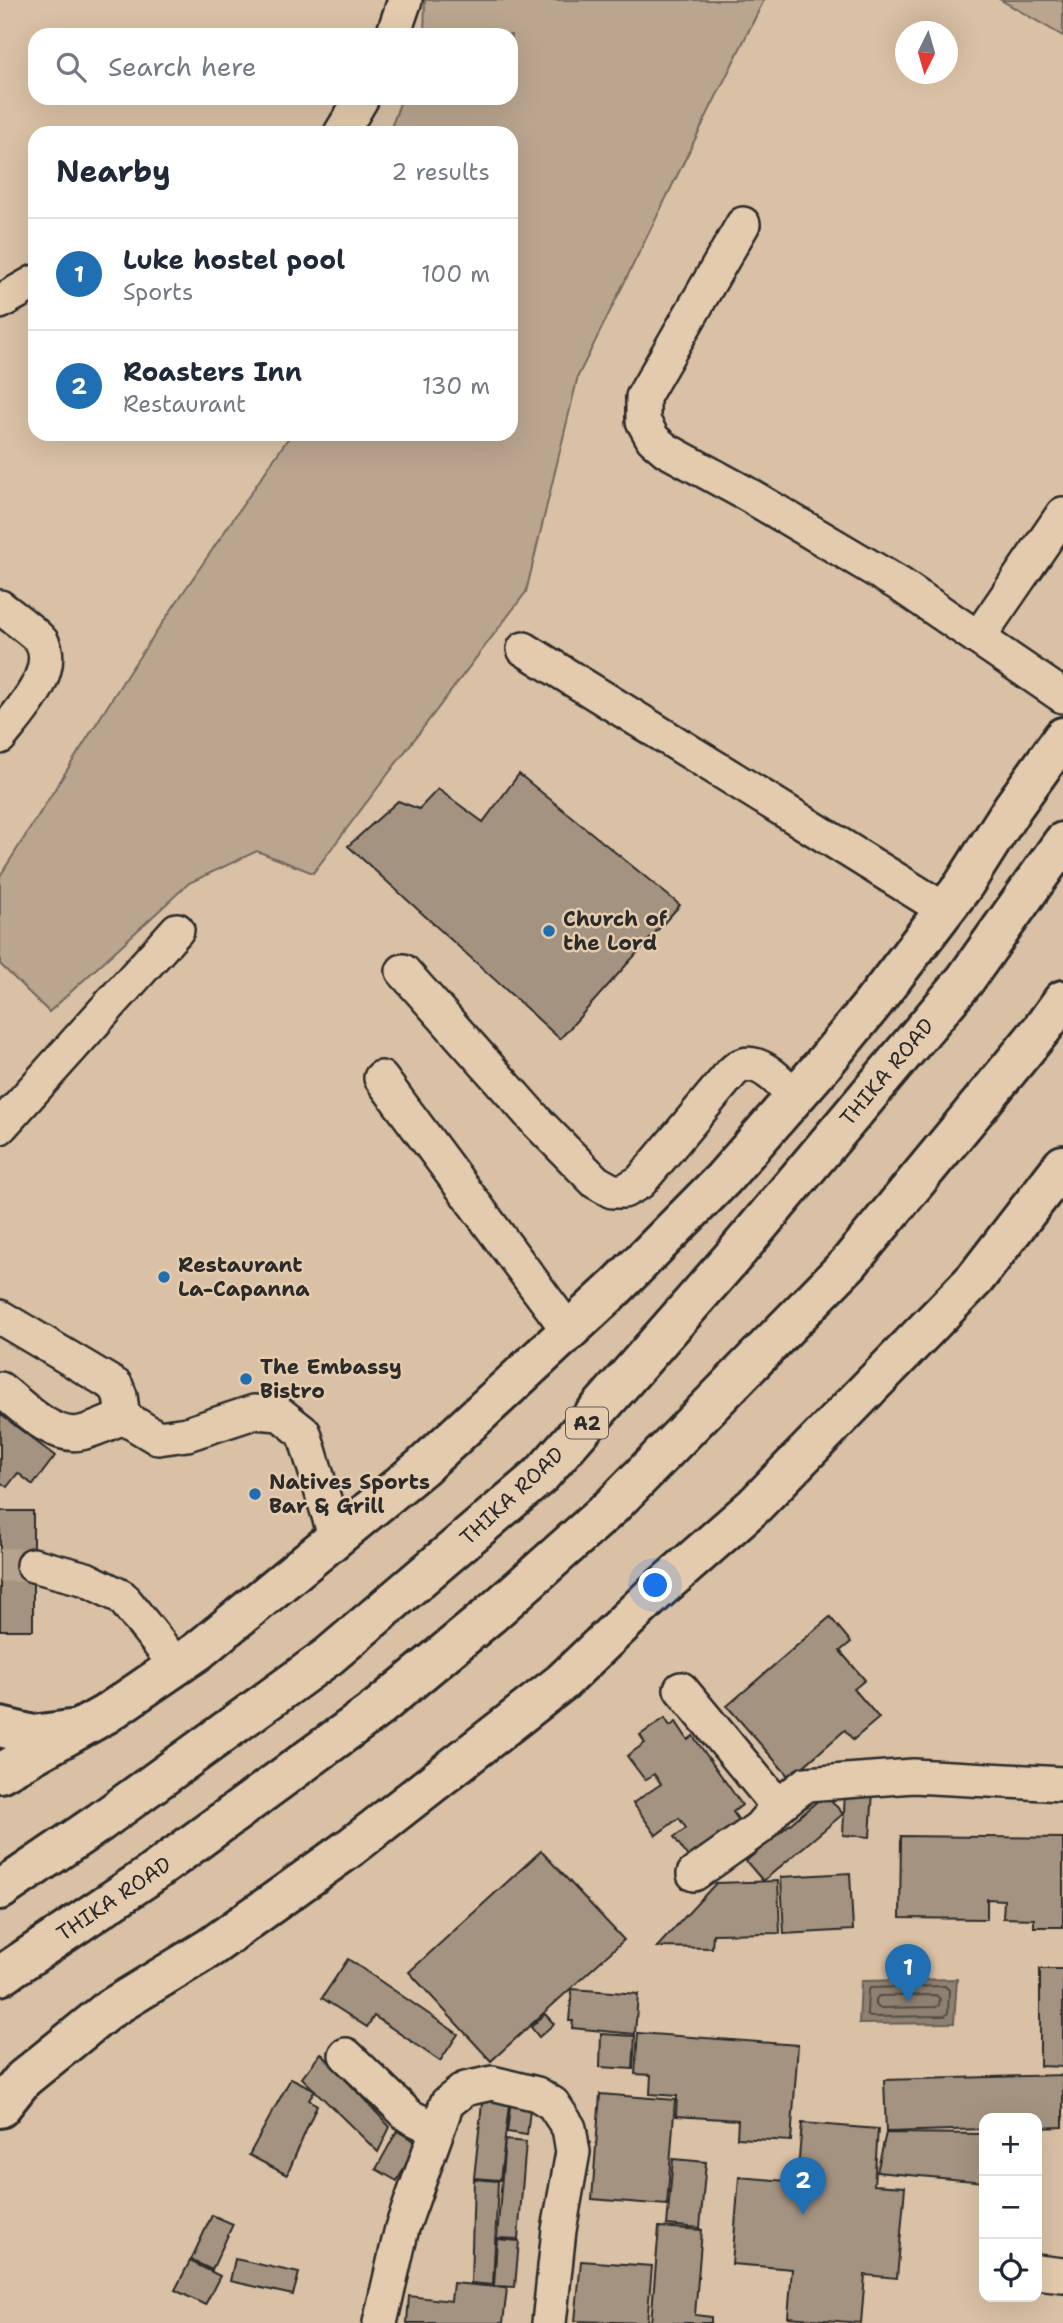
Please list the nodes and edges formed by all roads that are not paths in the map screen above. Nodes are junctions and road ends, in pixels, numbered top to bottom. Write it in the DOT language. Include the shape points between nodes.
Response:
graph roads {
  1 [pos="405,0"];
  2 [pos="395,28"];
  3 [pos="358,105"];
  4 [pos="345,126"];
  5 [pos="743,223"];
  6 [pos="28,286"];
  7 [pos="0,302"];
  8 [pos="1063,514"];
  9 [pos="0,607"];
  10 [pos="978,638"];
  11 [pos="524,649"];
  12 [pos="1063,696"];
  13 [pos="0,737"];
  14 [pos="1063,737"];
  15 [pos="1063,842"];
  16 [pos="945,910"];
  17 [pos="177,930"];
  18 [pos="403,971"];
  19 [pos="1063,1000"];
  20 [pos="381,1078"];
  21 [pos="795,1096"];
  22 [pos="0,1127"];
  23 [pos="1063,1166"];
  24 [pos="0,1317"];
  25 [pos="569,1331"];
  26 [pos="0,1390"];
  27 [pos="122,1417"];
  28 [pos="336,1539"];
  29 [pos="33,1565"];
  30 [pos="176,1665"];
  31 [pos="681,1689"];
  32 [pos="0,1727"];
  33 [pos="83,1728"];
  34 [pos="0,1773"];
  35 [pos="1063,1784"];
  36 [pos="778,1806"];
  37 [pos="694,1874"];
  38 [pos="0,1890"];
  39 [pos="0,1976"];
  40 [pos="346,2055"];
  41 [pos="0,2108"];
  42 [pos="437,2130"];
  43 [pos="1042,2273"];
  44 [pos="1063,2275"];
  45 [pos="380,2323"];
  46 [pos="549,2323"];
  1 -- 2 [label="street"];
  3 -- 4 [label="street"];
  5 -- 10 [label="street" via="643,397 643,421 653,439 899,584"];
  6 -- 7 [label="street"];
  8 -- 10 [label="street"];
  9 -- 13 [label="street" via="41,640 45,657 37,688"];
  10 -- 12 [label="street"];
  11 -- 16 [label="street"];
  14 -- 16 [label="main road"];
  15 -- 38 [label="main road, THIKA ROAD / A2" via="965,980 736,1253 542,1474 329,1656"];
  16 -- 21 [label="main road"];
  17 -- 22 [label="street"];
  18 -- 21 [label="street" via="538,1123 596,1182 612,1191 624,1191 640,1182 739,1066 763,1068"];
  19 -- 39 [label="main road, THIKA ROAD" via="849,1263 612,1506 378,1708 147,1877"];
  20 -- 25 [label="street"];
  21 -- 25 [label="main road" via="723,1178"];
  23 -- 41 [label="main road" via="966,1288 754,1506 562,1682 351,1847 211,1947 108,2010 23,2079"];
  24 -- 27 [label="street" via="116,1386"];
  25 -- 28 [label="main road" via="422,1468"];
  26 -- 27 [label="street" via="53,1430 67,1434 96,1429"];
  27 -- 28 [label="street" via="158,1438 187,1434 254,1412 280,1415 304,1433"];
  28 -- 30 [label="main road"];
  29 -- 30 [label="street" via="86,1579 122,1597"];
  30 -- 33 [label="main road"];
  31 -- 36 [label="street"];
  32 -- 33 [label="main road" via="33,1735"];
  33 -- 34 [label="main road"];
  35 -- 36 [label="street" via="913,1776 806,1784"];
  36 -- 37 [label="street" via="759,1828"];
  40 -- 42 [label="street" via="409,2116"];
  42 -- 45 [label="street" via="402,2228"];
  42 -- 46 [label="street" via="447,2104 465,2089 492,2083 537,2094 553,2104 565,2120 573,2152"];
  43 -- 44 [label="street"];
}
